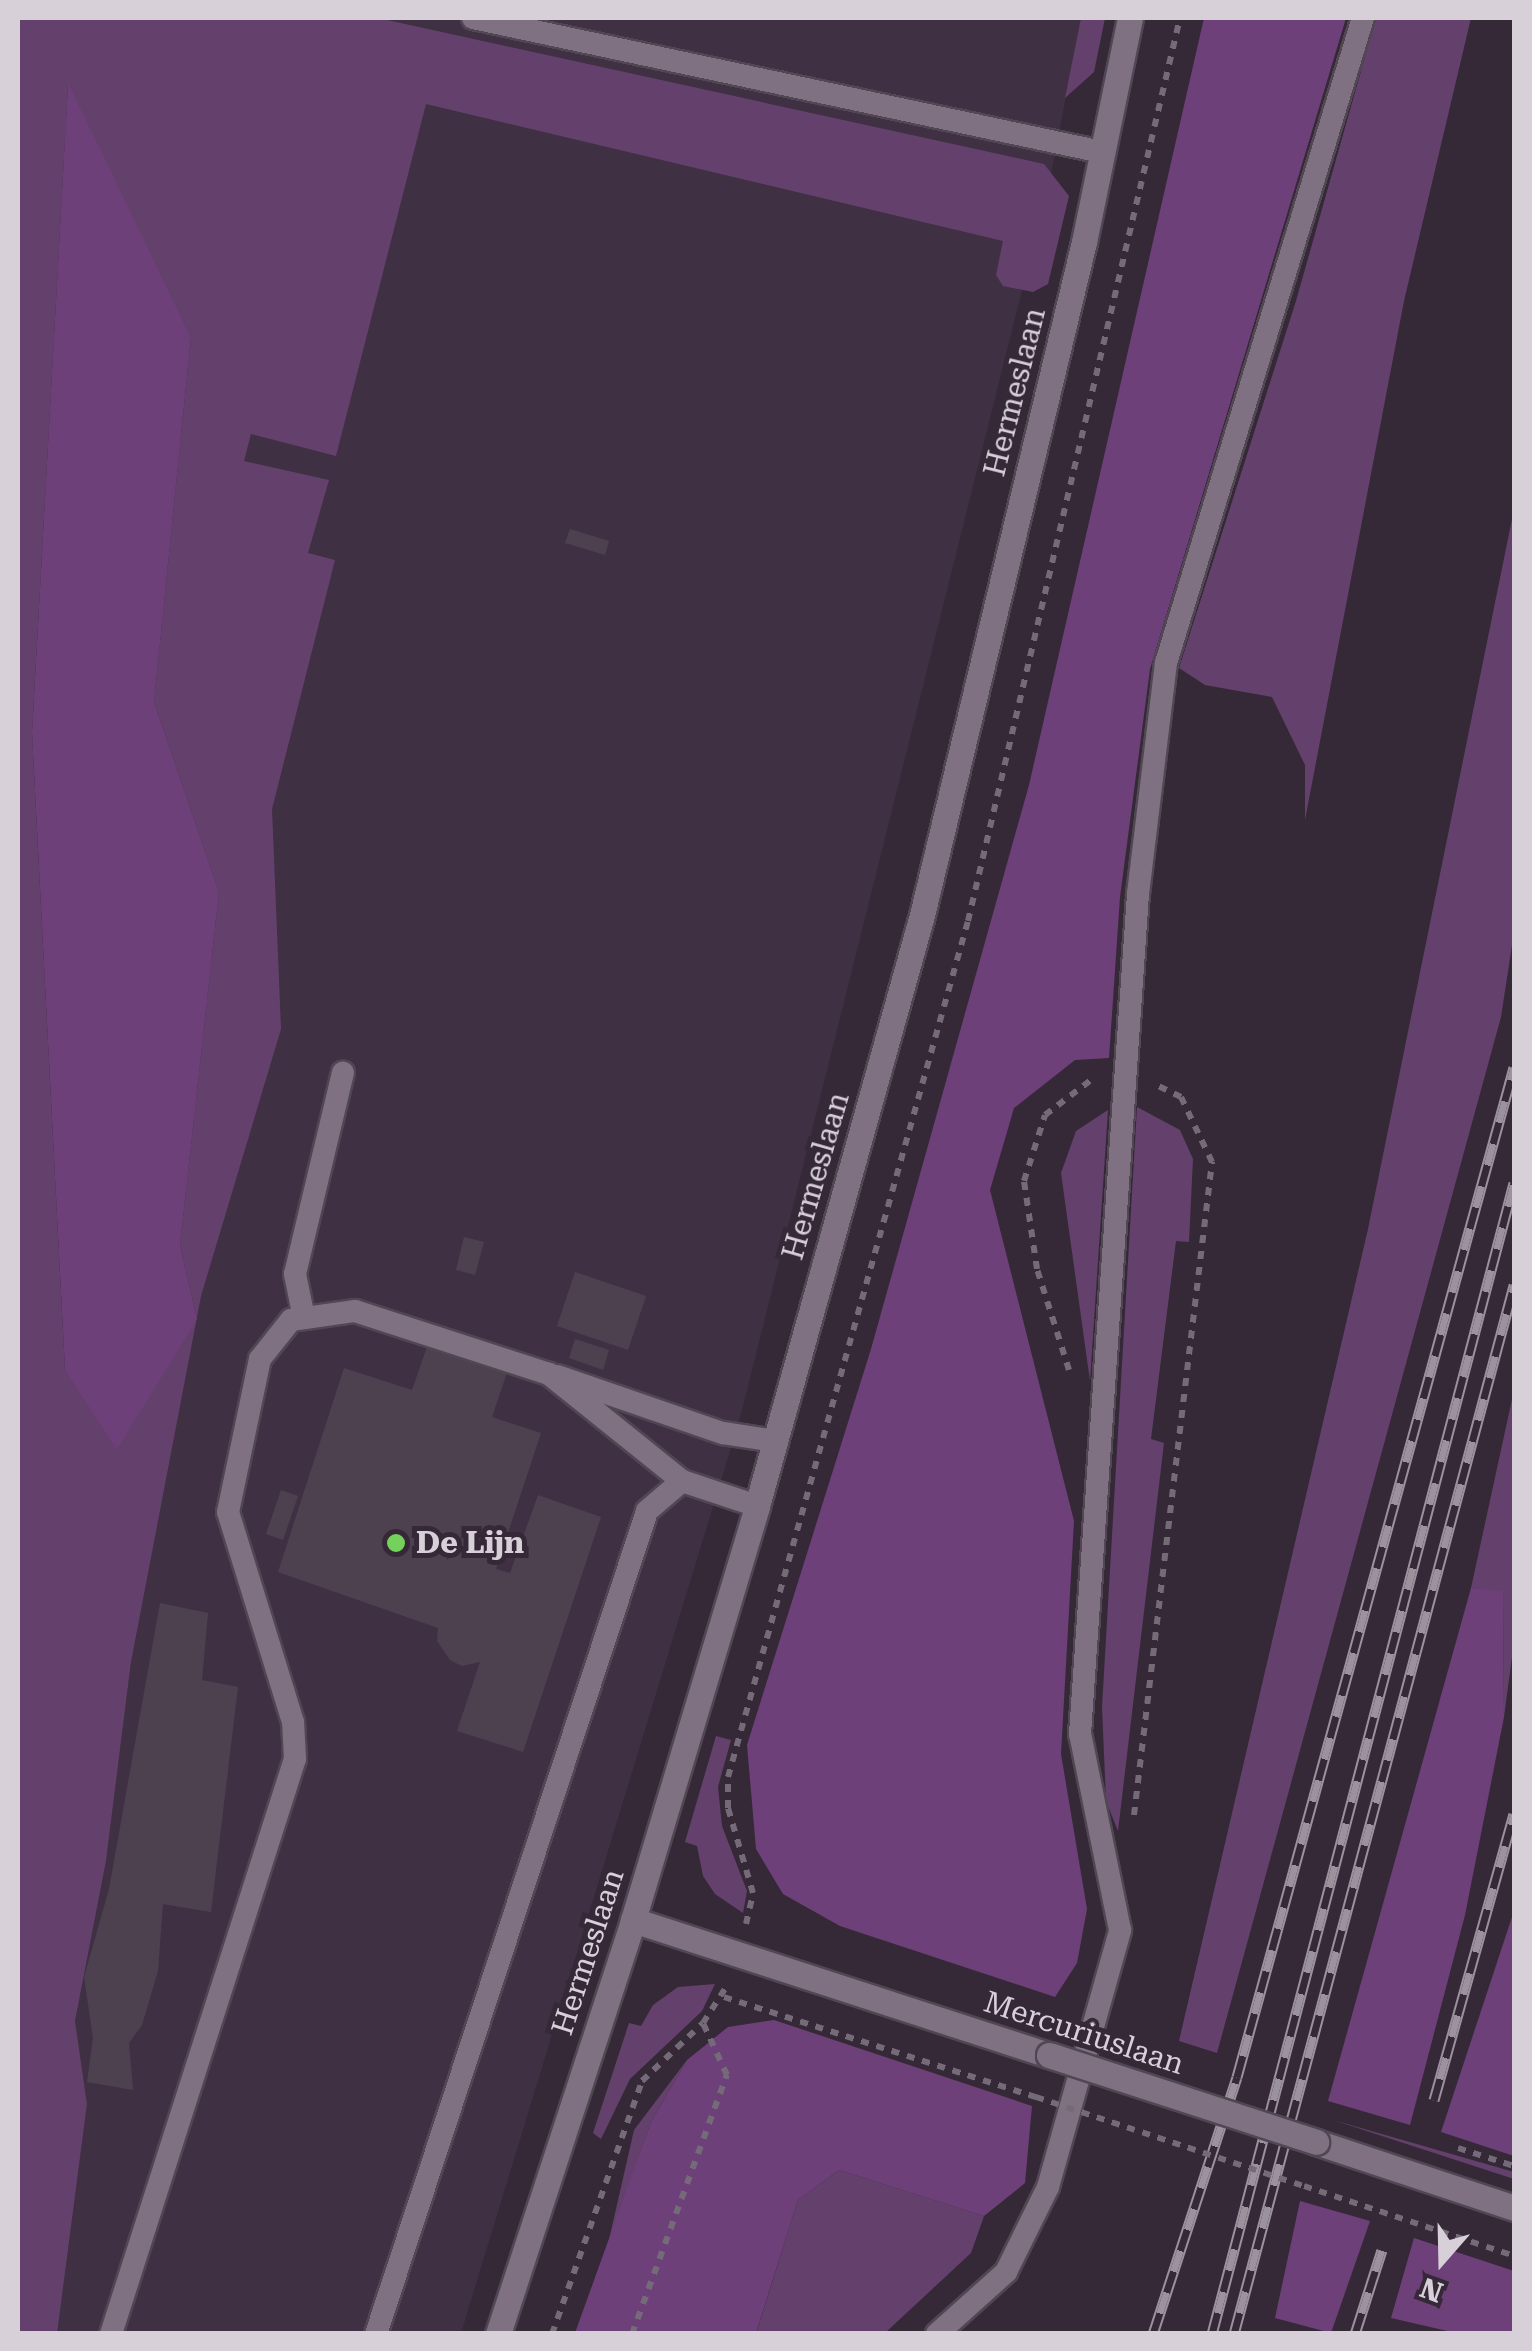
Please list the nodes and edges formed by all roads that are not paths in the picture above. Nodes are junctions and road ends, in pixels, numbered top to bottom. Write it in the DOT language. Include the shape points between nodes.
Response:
graph roads {
  1 [pos="473,18"];
  2 [pos="1130,18"];
  3 [pos="1363,18"];
  4 [pos="1102,152"];
  5 [pos="342,1073"];
  6 [pos="304,1318"];
  7 [pos="549,1374"];
  8 [pos="776,1441"];
  9 [pos="682,1480"];
  10 [pos="757,1506"];
  11 [pos="633,1920"];
  12 [pos="1514,2208"];
  13 [pos="111,2334"];
  14 [pos="376,2334"];
  15 [pos="498,2334"];
  16 [pos="937,2334"];
  1 -- 4 [label="lane"];
  2 -- 4 [label="street, Hermeslaan"];
  3 -- 16 [label="lane" via="1166,663 1138,894 1080,1734 1120,1930 1048,2187 1006,2272"];
  4 -- 8 [label="street, Hermeslaan" via="922,915"];
  5 -- 6 [label="lane" via="295,1274"];
  6 -- 7 [label="lane" via="355,1311"];
  6 -- 13 [label="lane" via="292,1320 260,1359 228,1512 293,1722 295,1759"];
  7 -- 8 [label="lane" via="723,1433"];
  7 -- 9 [label="lane"];
  8 -- 10 [label="street, Hermeslaan"];
  9 -- 10 [label="lane"];
  9 -- 14 [label="lane" via="648,1511"];
  10 -- 11 [label="street, Hermeslaan"];
  11 -- 12 [label="street, Mercuriuslaan, bridge"];
  11 -- 15 [label="street, Hermeslaan"];
}
